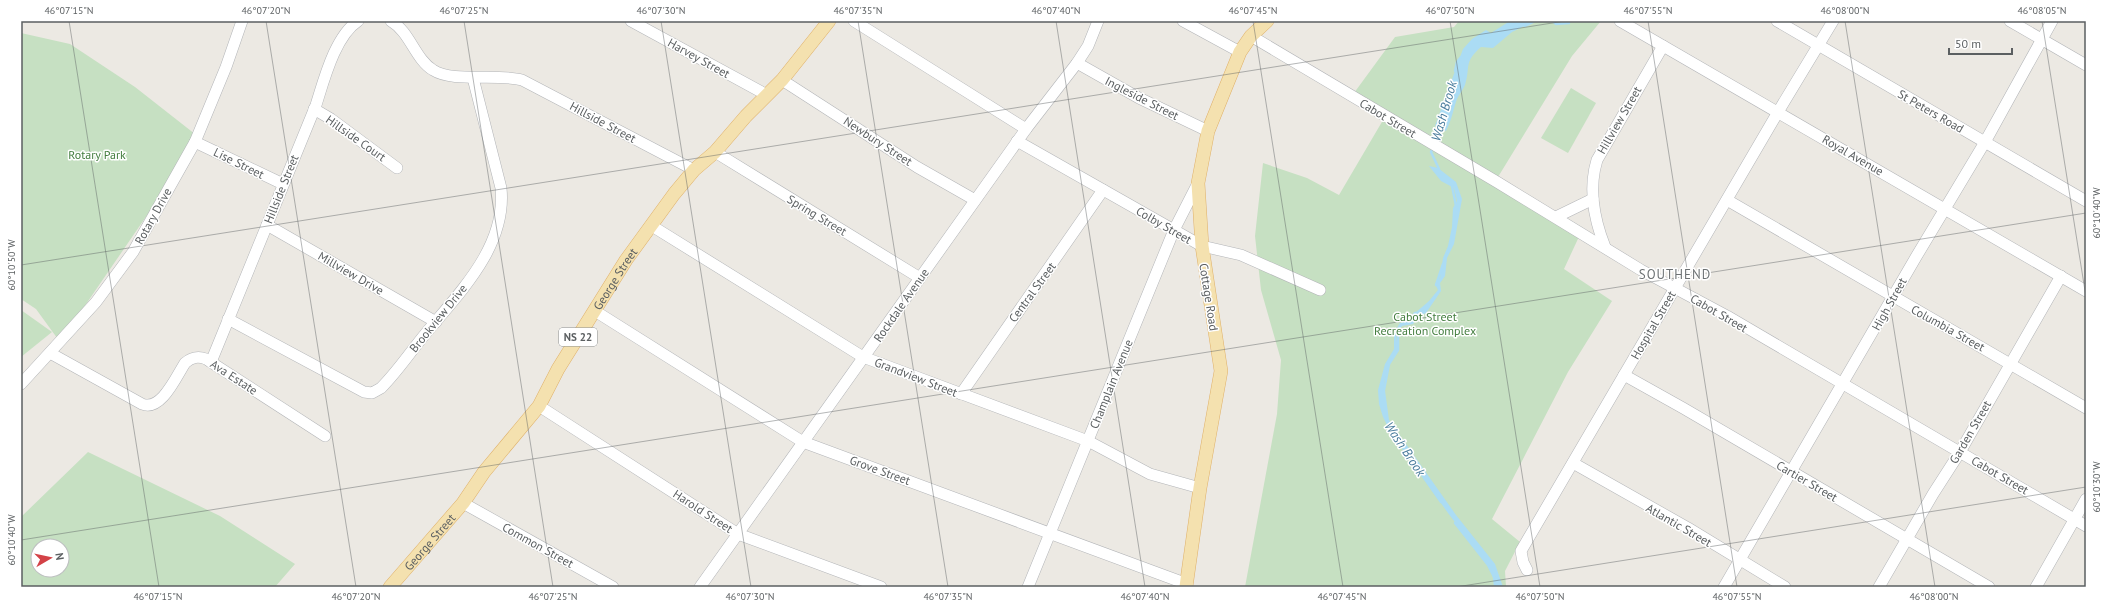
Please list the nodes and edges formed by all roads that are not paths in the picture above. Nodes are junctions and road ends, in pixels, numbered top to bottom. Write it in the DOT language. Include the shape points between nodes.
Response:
graph roads {
  1 [pos="242,21"];
  2 [pos="358,21"];
  3 [pos="391,21"];
  4 [pos="631,21"];
  5 [pos="829,21"];
  6 [pos="854,21"];
  7 [pos="1098,21"];
  8 [pos="1183,21"];
  9 [pos="1267,21"];
  10 [pos="1620,21"];
  11 [pos="1777,21"];
  12 [pos="1834,21"];
  13 [pos="2010,21"];
  14 [pos="2052,21"];
  15 [pos="1251,36"];
  16 [pos="2042,41"];
  17 [pos="1819,45"];
  18 [pos="1663,46"];
  19 [pos="1240,52"];
  20 [pos="1077,63"];
  21 [pos="2086,65"];
  22 [pos="473,78"];
  23 [pos="782,80"];
  24 [pos="767,95"];
  25 [pos="314,109"];
  26 [pos="1778,112"];
  27 [pos="1026,129"];
  28 [pos="1208,131"];
  29 [pos="1017,141"];
  30 [pos="195,142"];
  31 [pos="1985,142"];
  32 [pos="715,152"];
  33 [pos="397,168"];
  34 [pos="694,170"];
  35 [pos="1198,183"];
  36 [pos="283,184"];
  37 [pos="1103,190"];
  38 [pos="1593,199"];
  39 [pos="975,200"];
  40 [pos="1727,200"];
  41 [pos="2086,201"];
  42 [pos="1944,208"];
  43 [pos="1556,217"];
  44 [pos="267,225"];
  45 [pos="652,226"];
  46 [pos="1174,230"];
  47 [pos="1202,246"];
  48 [pos="1605,247"];
  49 [pos="2061,276"];
  50 [pos="920,278"];
  51 [pos="1676,288"];
  52 [pos="1320,290"];
  53 [pos="2086,291"];
  54 [pos="1892,297"];
  55 [pos="595,311"];
  56 [pos="228,319"];
  57 [pos="436,322"];
  58 [pos="50,353"];
  59 [pos="863,357"];
  60 [pos="211,362"];
  61 [pos="2010,363"];
  62 [pos="1624,376"];
  63 [pos="21,384"];
  64 [pos="1842,384"];
  65 [pos="961,394"];
  66 [pos="539,406"];
  67 [pos="2086,408"];
  68 [pos="325,436"];
  69 [pos="1088,441"];
  70 [pos="803,442"];
  71 [pos="1960,452"];
  72 [pos="1573,463"];
  73 [pos="1791,472"];
  74 [pos="1200,488"];
  75 [pos="2086,499"];
  76 [pos="463,503"];
  77 [pos="2074,519"];
  78 [pos="2086,526"];
  79 [pos="1050,533"];
  80 [pos="738,534"];
  81 [pos="1907,540"];
  82 [pos="1739,561"];
  83 [pos="1527,570"];
  84 [pos="1187,586"];
  85 [pos="390,587"];
  86 [pos="613,587"];
  87 [pos="700,587"];
  88 [pos="881,587"];
  89 [pos="1028,587"];
  90 [pos="1724,587"];
  91 [pos="1785,587"];
  92 [pos="1879,587"];
  93 [pos="1989,587"];
  94 [pos="2036,587"];
  1 -- 30 [label="street, Rotary Drive"];
  2 -- 25 [label="street, Hillside Street" via="345,33"];
  3 -- 22 [label="street, Hillside Street" via="431,69 439,73"];
  4 -- 24 [label="street, Harvey Street"];
  5 -- 23 [label="main road, George Street / NS 22"];
  6 -- 27 [label="street"];
  7 -- 20 [label="street, Rockdale Avenue" via="1088,46"];
  8 -- 19 [label="street"];
  9 -- 15 [label="main road, Cottage Road"];
  10 -- 18 [label="street, Royal Avenue"];
  11 -- 17 [label="street, St Peters Road"];
  12 -- 17 [label="street, Hospital Street"];
  13 -- 16 [label="street"];
  14 -- 16 [label="street, High Street"];
  15 -- 19 [label="main road, Cottage Road"];
  15 -- 43 [label="street, Cabot Street"];
  16 -- 21 [label="street"];
  16 -- 31 [label="street, High Street"];
  17 -- 26 [label="street, Hospital Street"];
  17 -- 31 [label="street, St Peters Road"];
  18 -- 26 [label="street, Royal Avenue"];
  18 -- 38 [label="street, Hillview Street" via="1600,151 1593,174"];
  19 -- 28 [label="main road, Cottage Road"];
  20 -- 27 [label="street, Rockdale Avenue"];
  20 -- 28 [label="street, Ingleside Street" via="1139,98"];
  22 -- 34 [label="street, Hillside Street" via="498,76 522,80"];
  22 -- 57 [label="street, Brookview Drive" via="498,173 502,198 500,217 494,238 482,262"];
  23 -- 24 [label="main road, George Street / NS 22"];
  23 -- 39 [label="street, Newbury Street" via="918,167"];
  24 -- 32 [label="main road, George Street / NS 22"];
  25 -- 33 [label="street, Hillside Court"];
  25 -- 36 [label="street, Hillside Street"];
  26 -- 40 [label="street, Hospital Street"];
  26 -- 42 [label="street, Royal Avenue"];
  27 -- 29 [label="street, Rockdale Avenue"];
  28 -- 35 [label="main road, Cottage Road"];
  29 -- 37 [label="street, Colby Street"];
  29 -- 39 [label="street, Rockdale Avenue"];
  30 -- 36 [label="street, Lise Street"];
  30 -- 58 [label="street, Rotary Drive" via="133,252 113,281"];
  31 -- 41 [label="street, St Peters Road"];
  31 -- 42 [label="street, High Street"];
  32 -- 34 [label="main road, George Street / NS 22"];
  32 -- 50 [label="street, Spring Street"];
  34 -- 45 [label="main road, George Street / NS 22"];
  35 -- 46 [label="street, Champlain Avenue"];
  35 -- 47 [label="main road, Cottage Road"];
  36 -- 44 [label="street, Hillside Street"];
  37 -- 46 [label="street, Colby Street"];
  37 -- 65 [label="street, Central Street"];
  38 -- 43 [label="street"];
  38 -- 48 [label="street, Hillview Street" via="1598,230"];
  39 -- 50 [label="street, Rockdale Avenue"];
  40 -- 51 [label="street, Hospital Street"];
  40 -- 54 [label="street, Columbia Street"];
  42 -- 49 [label="street, Royal Avenue"];
  42 -- 54 [label="street, High Street"];
  43 -- 48 [label="street, Cabot Street"];
  44 -- 56 [label="street, Hillside Street"];
  44 -- 57 [label="street, Millview Drive"];
  45 -- 55 [label="main road, George Street / NS 22" via="626,260"];
  45 -- 59 [label="street, Grandview Street"];
  46 -- 47 [label="street, Colby Street"];
  46 -- 69 [label="street, Champlain Avenue"];
  47 -- 52 [label="street, Colby Street" via="1241,255"];
  47 -- 74 [label="main road, Cottage Road" via="1221,371"];
  48 -- 51 [label="street, Cabot Street"];
  49 -- 53 [label="street, Royal Avenue"];
  49 -- 61 [label="street, Garden Street"];
  50 -- 59 [label="street, Rockdale Avenue"];
  51 -- 62 [label="street, Hospital Street"];
  51 -- 64 [label="street, Cabot Street"];
  54 -- 61 [label="street, Columbia Street"];
  54 -- 64 [label="street, High Street"];
  55 -- 66 [label="main road, George Street / NS 22" via="558,369"];
  55 -- 70 [label="street, Grove Street"];
  56 -- 57 [label="street, Brookview Drive" via="369,394 385,384"];
  56 -- 60 [label="street, Hillside Street"];
  58 -- 60 [label="street, Ava Estate" via="142,404 151,406 159,402 190,359 201,357"];
  58 -- 63 [label="street, Rotary Drive"];
  59 -- 65 [label="street, Grandview Street"];
  59 -- 70 [label="street, Rockdale Avenue"];
  60 -- 68 [label="street, Ava Estate"];
  61 -- 67 [label="street, Columbia Street"];
  61 -- 71 [label="street, Garden Street"];
  62 -- 72 [label="street, Hospital Street"];
  62 -- 73 [label="street, Cartier Street"];
  64 -- 71 [label="street, Cabot Street"];
  64 -- 73 [label="street, High Street"];
  65 -- 69 [label="street, Grandview Street"];
  66 -- 76 [label="main road, George Street / NS 22" via="484,472"];
  66 -- 80 [label="street, Harold Street"];
  69 -- 74 [label="street, Grandview Street" via="1138,469"];
  69 -- 79 [label="street, Champlain Avenue"];
  70 -- 79 [label="street, Grove Street"];
  70 -- 80 [label="street, Rockdale Avenue"];
  71 -- 77 [label="street, Cabot Street"];
  71 -- 81 [label="street, Garden Street"];
  72 -- 82 [label="street, Atlantic Street" via="1688,528"];
  72 -- 83 [label="street, Hospital Street" via="1521,551"];
  73 -- 81 [label="street, Cartier Street"];
  73 -- 82 [label="street, High Street"];
  74 -- 84 [label="main road, Cottage Road"];
  75 -- 77 [label="street"];
  76 -- 85 [label="main road, George Street / NS 22"];
  76 -- 86 [label="street, Common Street"];
  77 -- 78 [label="street, Cabot Street"];
  77 -- 94 [label="street"];
  79 -- 84 [label="street, Grove Street"];
  79 -- 89 [label="street, Champlain Avenue"];
  80 -- 87 [label="street, Rockdale Avenue"];
  80 -- 88 [label="street, Harold Street"];
  81 -- 92 [label="street, Garden Street"];
  81 -- 93 [label="street, Cartier Street"];
  82 -- 90 [label="street, High Street"];
  82 -- 91 [label="street, Atlantic Street"];
}
